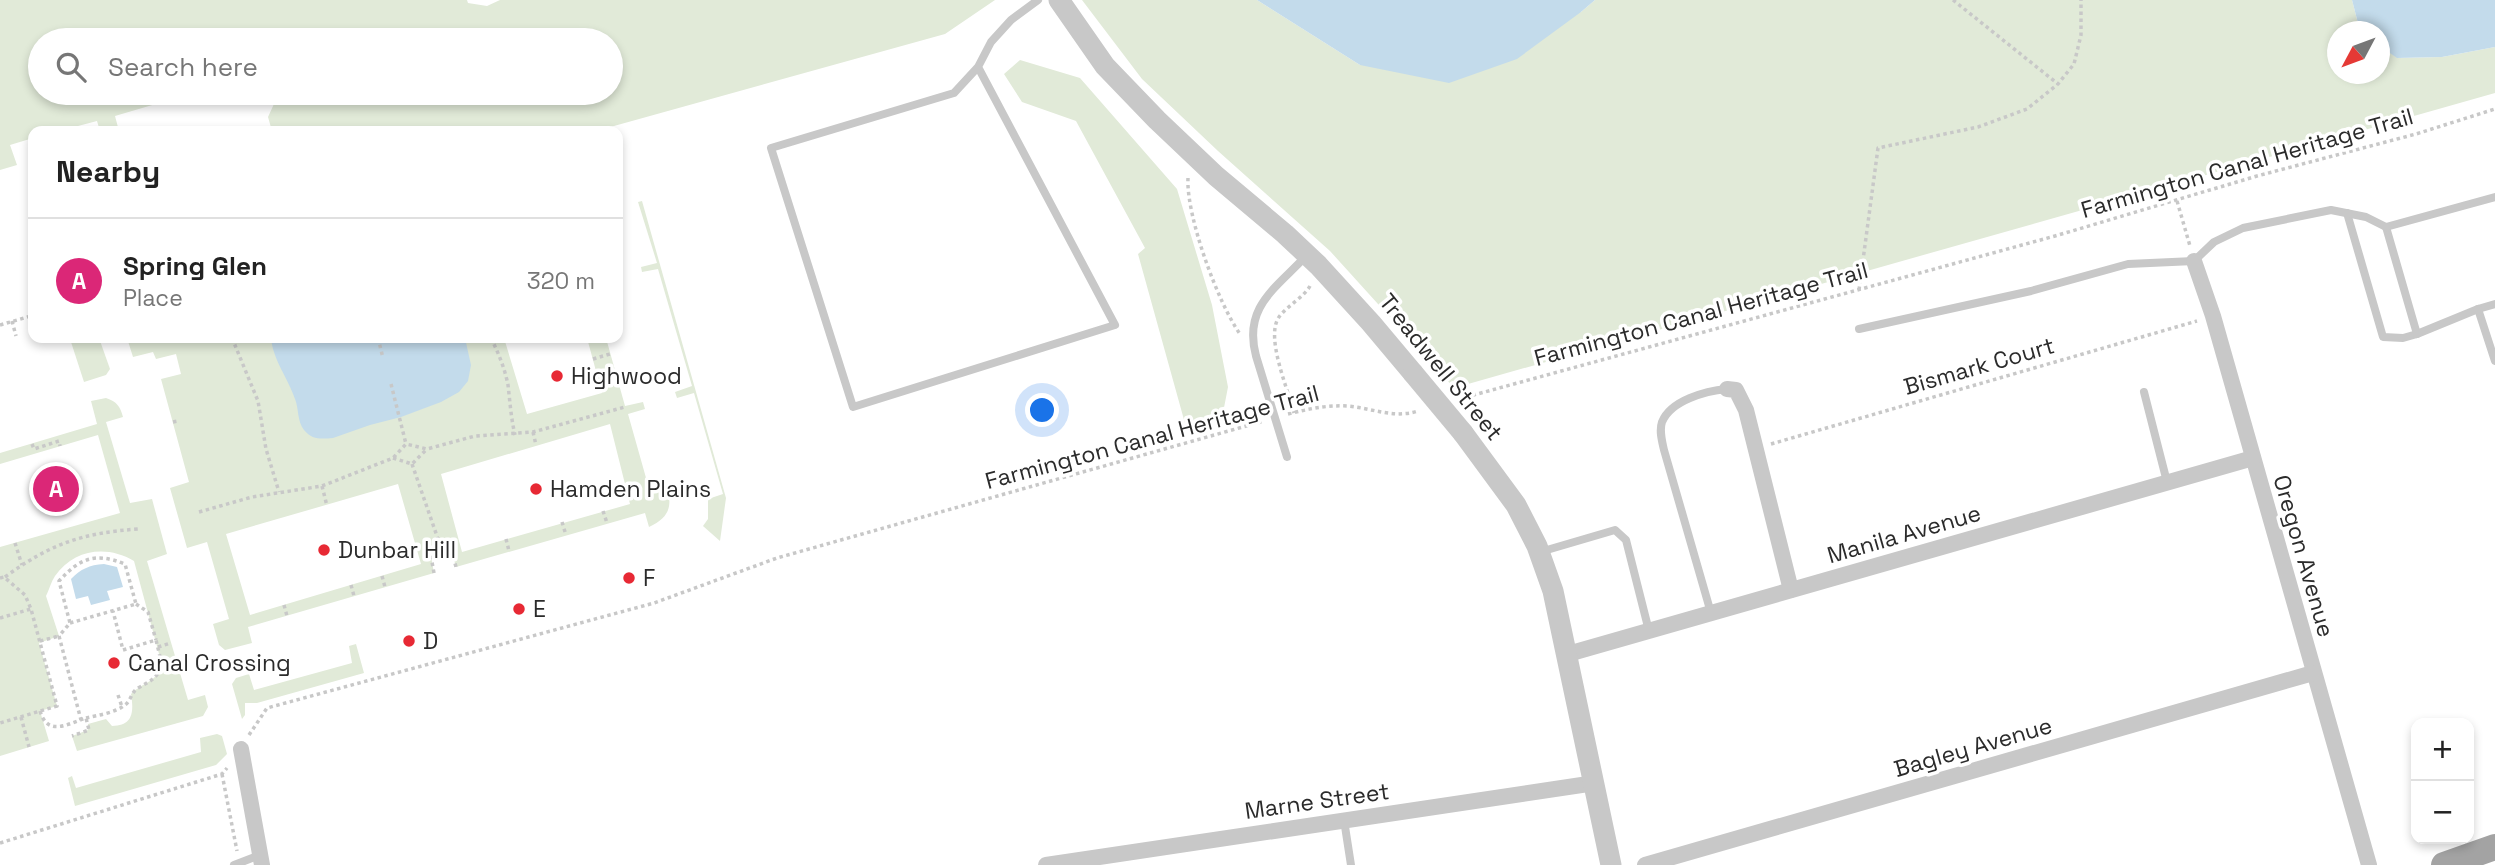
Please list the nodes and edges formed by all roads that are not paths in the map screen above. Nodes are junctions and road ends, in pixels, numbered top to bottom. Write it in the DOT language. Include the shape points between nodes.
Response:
graph roads {
  1 [pos="1038,0"];
  2 [pos="1059,0"];
  3 [pos="978,67"];
  4 [pos="2495,197"];
  5 [pos="2347,213"];
  6 [pos="2386,228"];
  7 [pos="2194,261"];
  8 [pos="1301,262"];
  9 [pos="2495,304"];
  10 [pos="2478,309"];
  11 [pos="1859,329"];
  12 [pos="2417,334"];
  13 [pos="2495,360"];
  14 [pos="1727,389"];
  15 [pos="2144,392"];
  16 [pos="1287,457"];
  17 [pos="2253,458"];
  18 [pos="2167,482"];
  19 [pos="1540,552"];
  20 [pos="1791,590"];
  21 [pos="1710,613"];
  22 [pos="1649,631"];
  23 [pos="1568,654"];
  24 [pos="2313,673"];
  25 [pos="241,749"];
  26 [pos="1595,783"];
  27 [pos="1344,820"];
  28 [pos="2495,847"];
  29 [pos="1142,858"];
  30 [pos="261,860"];
  31 [pos="237,864"];
  32 [pos="1046,865"];
  33 [pos="1351,865"];
  34 [pos="1611,865"];
  35 [pos="1645,865"];
  36 [pos="2369,865"];
  37 [pos="2444,865"];
  1 -- 3 [label="lane" via="990,42"];
  2 -- 8 [label="street, Treadwell Street" via="1105,66"];
  3 -- 3 [label="lane" via="954,93 771,148 853,407 1115,325"];
  4 -- 6 [label="lane"];
  5 -- 6 [label="lane"];
  5 -- 7 [label="lane" via="2331,210 2243,228 2214,242"];
  5 -- 12 [label="lane" via="2383,337"];
  6 -- 12 [label="lane"];
  7 -- 11 [label="lane" via="2127,264 2031,291"];
  7 -- 17 [label="street, Oregon Avenue"];
  8 -- 16 [label="lane" via="1257,310 1252,325 1256,356"];
  8 -- 19 [label="street, Treadwell Street, bridge" via="1353,302 1413,373 1516,505"];
  9 -- 10 [label="lane"];
  10 -- 12 [label="lane"];
  10 -- 13 [label="lane"];
  14 -- 20 [label="street" via="1736,390 1746,410"];
  14 -- 21 [label="lane" via="1712,390 1674,408 1661,424 1660,436"];
  15 -- 18 [label="lane"];
  17 -- 18 [label="street, Manila Avenue"];
  17 -- 24 [label="street, Oregon Avenue"];
  18 -- 20 [label="street, Manila Avenue"];
  19 -- 22 [label="lane" via="1615,530 1626,540"];
  19 -- 23 [label="street, Treadwell Street"];
  20 -- 21 [label="street, Manila Avenue"];
  21 -- 22 [label="street, Manila Avenue"];
  22 -- 23 [label="street, Manila Avenue"];
  23 -- 26 [label="street, Treadwell Street"];
  24 -- 35 [label="street, Bagley Avenue"];
  24 -- 36 [label="street, Oregon Avenue"];
  25 -- 30 [label="street"];
  26 -- 27 [label="street, Marne Street"];
  26 -- 34 [label="street, Treadwell Street"];
  27 -- 29 [label="street, Marne Street"];
  27 -- 33 [label="lane"];
  28 -- 37 [label="main road"];
  29 -- 32 [label="street, Marne Street"];
  30 -- 31 [label="lane"];
}
